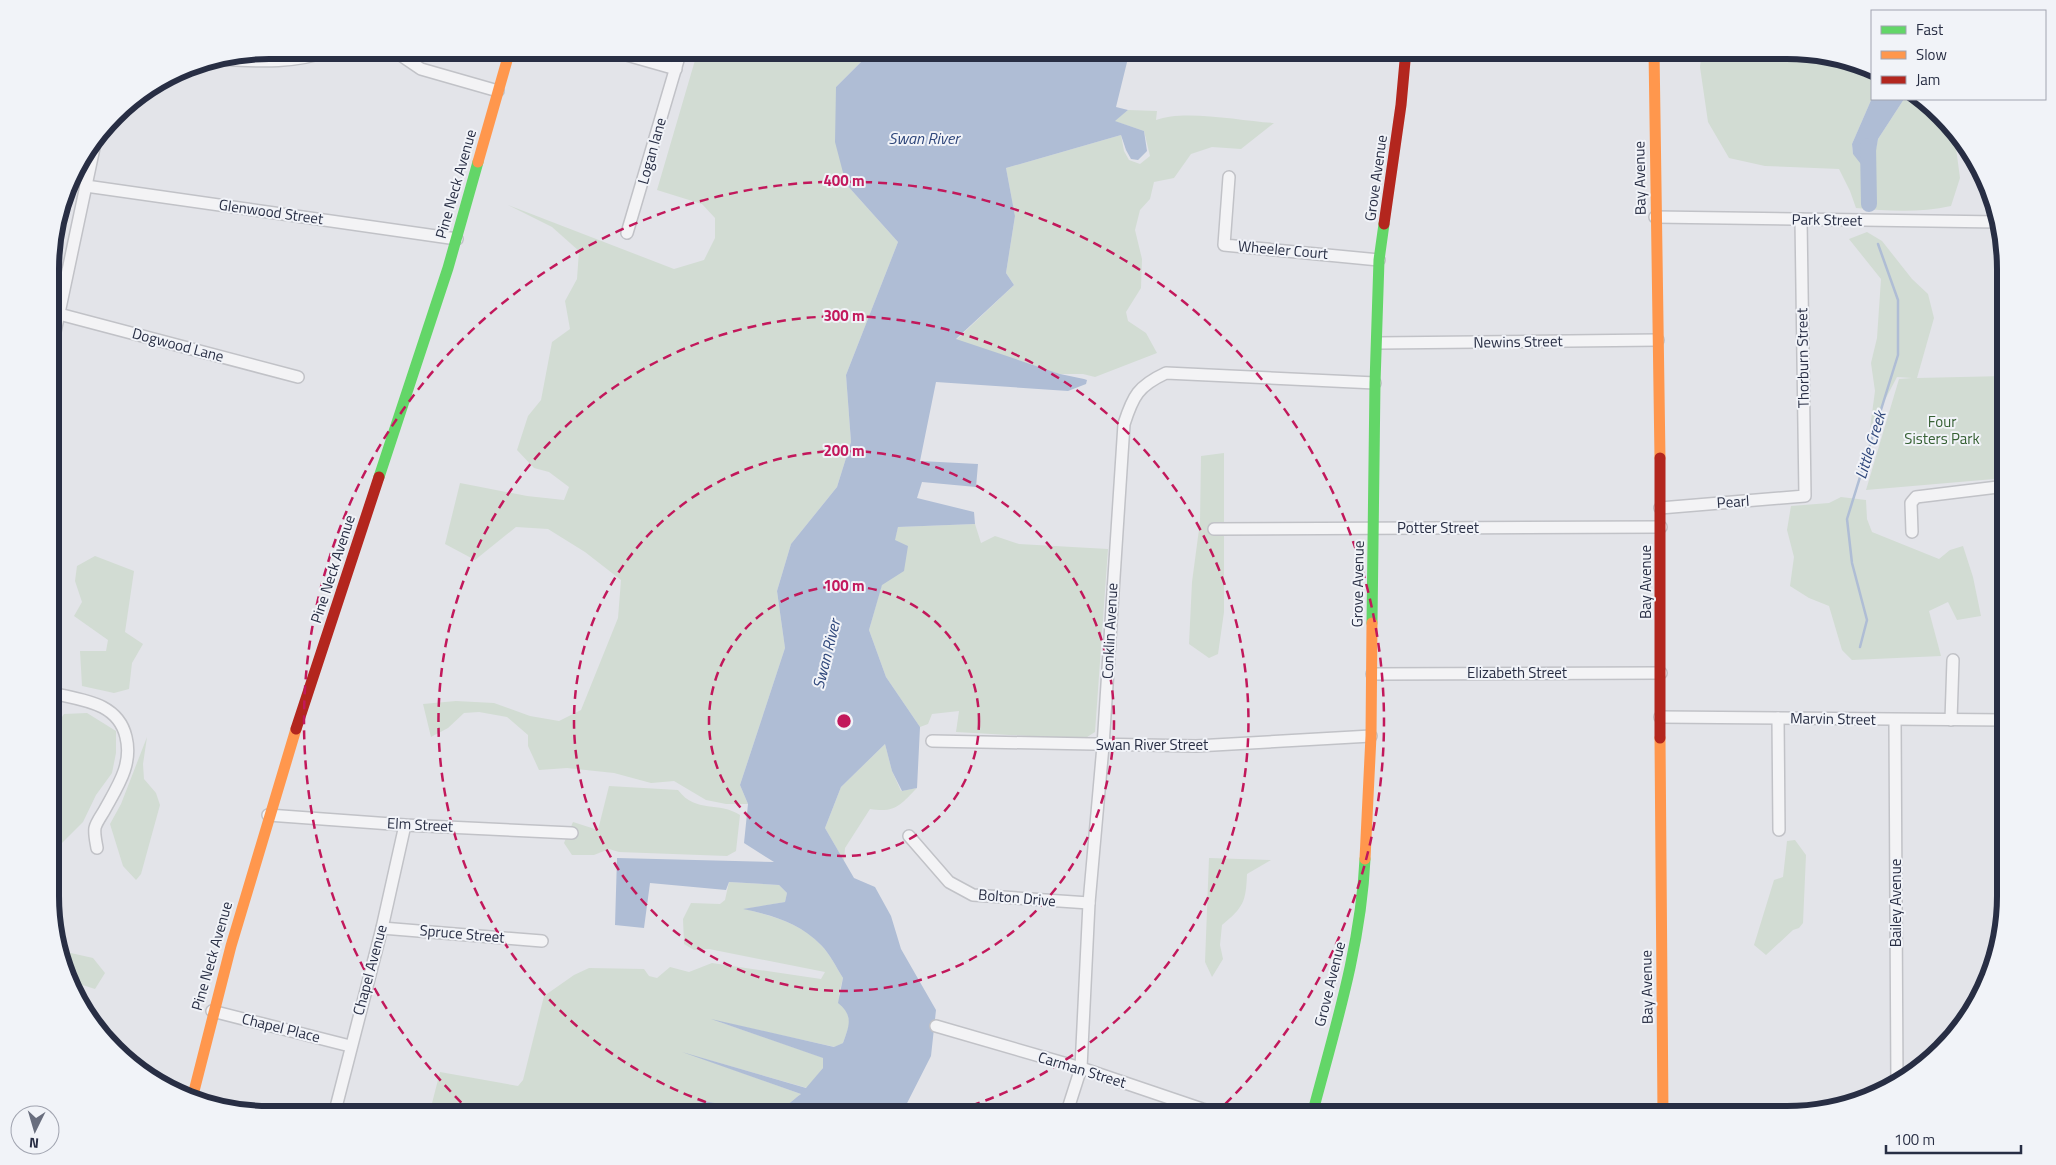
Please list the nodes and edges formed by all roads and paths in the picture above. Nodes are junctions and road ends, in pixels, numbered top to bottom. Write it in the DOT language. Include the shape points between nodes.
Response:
graph roads {
  1 [pos="271,59"];
  2 [pos="300,59"];
  3 [pos="406,59"];
  4 [pos="507,59"];
  5 [pos="641,59"];
  6 [pos="679,59"];
  7 [pos="1405,59"];
  8 [pos="1654,59"];
  9 [pos="676,69"];
  10 [pos="498,91"];
  11 [pos="93,154"];
  12 [pos="1229,177"];
  13 [pos="86,186"];
  14 [pos="1655,217"];
  15 [pos="1801,219"];
  16 [pos="1992,222"];
  17 [pos="627,233"];
  18 [pos="457,239"];
  19 [pos="1379,260"];
  20 [pos="59,314"];
  21 [pos="1658,340"];
  22 [pos="1378,343"];
  23 [pos="298,376"];
  24 [pos="1375,384"];
  25 [pos="1997,487"];
  26 [pos="1806,496"];
  27 [pos="1660,508"];
  28 [pos="1661,528"];
  29 [pos="1214,529"];
  30 [pos="1374,529"];
  31 [pos="1912,532"];
  32 [pos="1953,660"];
  33 [pos="1661,673"];
  34 [pos="1372,674"];
  35 [pos="59,695"];
  36 [pos="1660,717"];
  37 [pos="1778,718"];
  38 [pos="1895,720"];
  39 [pos="1951,720"];
  40 [pos="1997,720"];
  41 [pos="1371,736"];
  42 [pos="932,741"];
  43 [pos="1103,746"];
  44 [pos="268,815"];
  45 [pos="406,825"];
  46 [pos="1779,830"];
  47 [pos="572,833"];
  48 [pos="910,836"];
  49 [pos="97,848"];
  50 [pos="1089,904"];
  51 [pos="382,928"];
  52 [pos="542,941"];
  53 [pos="212,1011"];
  54 [pos="936,1026"];
  55 [pos="350,1046"];
  56 [pos="1081,1068"];
  57 [pos="1897,1075"];
  58 [pos="194,1092"];
  59 [pos="336,1106"];
  60 [pos="1069,1106"];
  61 [pos="1193,1106"];
  62 [pos="1314,1106"];
  63 [pos="1663,1106"];
  1 -- 2 [label="street"];
  3 -- 10 [label="street" via="421,69"];
  4 -- 10 [label="street, Pine Neck Avenue"];
  5 -- 9 [label="street"];
  6 -- 9 [label="street"];
  7 -- 19 [label="street, Grove Avenue"];
  8 -- 14 [label="street, Bay Avenue"];
  9 -- 17 [label="street, Logan lane"];
  10 -- 18 [label="street, Pine Neck Avenue"];
  11 -- 13 [label="street"];
  12 -- 19 [label="street, Wheeler Court" via="1224,245"];
  13 -- 18 [label="street, Glenwood Street"];
  13 -- 20 [label="street"];
  14 -- 15 [label="street, Park Street"];
  14 -- 21 [label="street, Bay Avenue"];
  15 -- 16 [label="street, Park Street"];
  15 -- 26 [label="street, Thorburn Street"];
  18 -- 44 [label="street, Pine Neck Avenue"];
  19 -- 22 [label="street, Grove Avenue"];
  20 -- 23 [label="street, Dogwood Lane"];
  21 -- 22 [label="street, Newins Street"];
  21 -- 27 [label="street, Bay Avenue"];
  22 -- 24 [label="street, Grove Avenue"];
  24 -- 30 [label="street, Grove Avenue"];
  24 -- 43 [label="street, Conklin Avenue" via="1166,373 1142,386 1132,400 1124,424"];
  25 -- 31 [label="street" via="1916,497 1912,503"];
  26 -- 27 [label="street, Pearl"];
  27 -- 28 [label="street, Bay Avenue"];
  28 -- 30 [label="street, Potter Street"];
  28 -- 33 [label="street, Bay Avenue"];
  29 -- 30 [label="street, Potter Street"];
  30 -- 34 [label="street, Grove Avenue"];
  32 -- 39 [label="street"];
  33 -- 34 [label="street, Elizabeth Street"];
  33 -- 36 [label="street, Bay Avenue"];
  34 -- 41 [label="street, Grove Avenue"];
  35 -- 49 [label="street" via="107,708 125,730 128,763 95,828"];
  36 -- 37 [label="street, Marvin Street"];
  36 -- 63 [label="street, Bay Avenue"];
  37 -- 38 [label="street, Marvin Street"];
  37 -- 46 [label="street"];
  38 -- 39 [label="street, Marvin Street"];
  38 -- 57 [label="street, Bailey Avenue"];
  39 -- 40 [label="street, Marvin Street"];
  41 -- 43 [label="street, Swan River Street" via="1196,746"];
  41 -- 62 [label="street, Grove Avenue" via="1365,885 1359,928"];
  42 -- 43 [label="street, Swan River Street"];
  43 -- 50 [label="street, Conklin Avenue"];
  44 -- 45 [label="street, Elm Street"];
  44 -- 53 [label="street, Pine Neck Avenue"];
  45 -- 47 [label="street, Elm Street"];
  45 -- 51 [label="street, Chapel Avenue"];
  48 -- 50 [label="street, Bolton Drive" via="949,882 973,894"];
  50 -- 56 [label="street, Conklin Avenue"];
  51 -- 52 [label="street, Spruce Street"];
  51 -- 55 [label="street, Chapel Avenue"];
  53 -- 55 [label="street, Chapel Place"];
  53 -- 58 [label="street, Pine Neck Avenue"];
  54 -- 56 [label="street, Carman Street"];
  55 -- 59 [label="street, Chapel Avenue"];
  56 -- 60 [label="street, Conklin Avenue"];
  56 -- 61 [label="street, Carman Street"];
}
